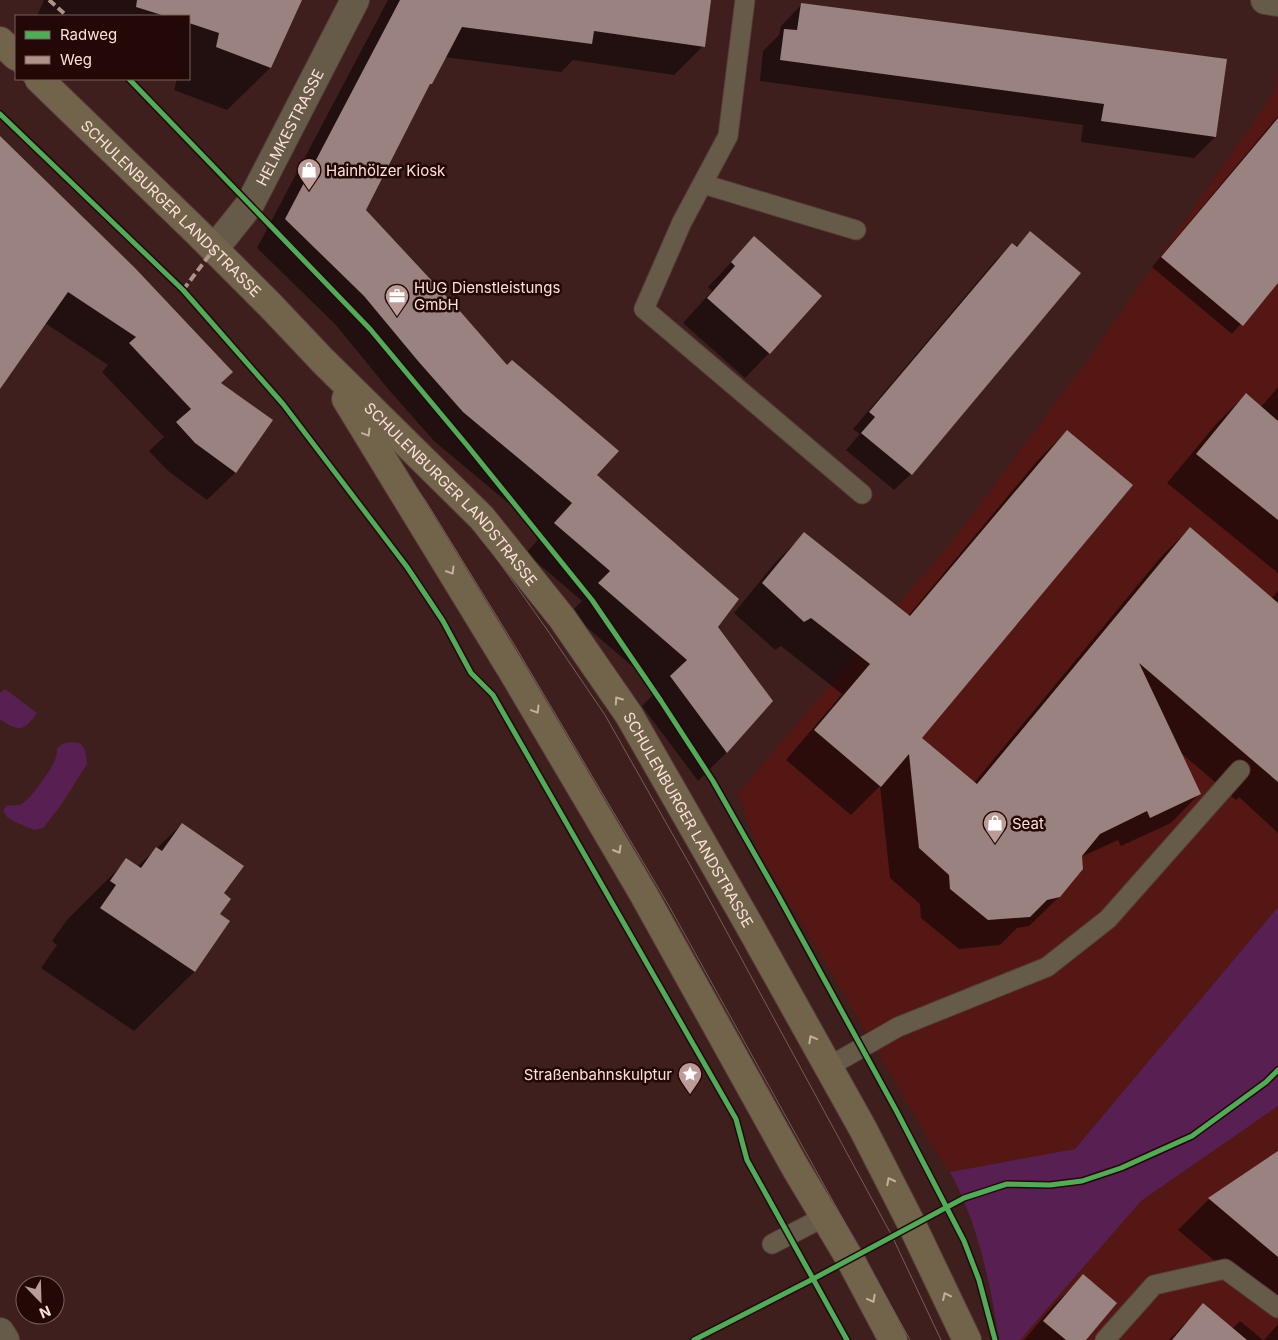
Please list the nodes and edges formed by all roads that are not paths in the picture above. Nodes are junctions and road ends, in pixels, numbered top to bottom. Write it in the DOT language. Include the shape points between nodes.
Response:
graph roads {
  1 [pos="355,0"];
  2 [pos="746,0"];
  3 [pos="1265,0"];
  4 [pos="1278,2"];
  5 [pos="0,41"];
  6 [pos="15,55"];
  7 [pos="40,80"];
  8 [pos="704,184"];
  9 [pos="856,230"];
  10 [pos="214,249"];
  11 [pos="323,361"];
  12 [pos="862,494"];
  13 [pos="1240,770"];
  14 [pos="828,1067"];
  15 [pos="824,1217"];
  16 [pos="772,1244"];
  17 [pos="1278,1308"];
  18 [pos="0,1332"];
  19 [pos="5,1340"];
  20 [pos="893,1340"];
  21 [pos="967,1340"];
  22 [pos="1105,1340"];
  1 -- 10 [label="street, HELMKESTRASSE" via="250,204"];
  2 -- 8 [label="lane" via="728,136"];
  3 -- 4 [label="street"];
  5 -- 6 [label="main road"];
  7 -- 10 [label="main road, SCHULENBURGER LANDSTRASSE"];
  8 -- 9 [label="lane"];
  8 -- 12 [label="lane" via="682,222 644,309"];
  10 -- 11 [label="main road, SCHULENBURGER LANDSTRASSE"];
  14 -- 11 [label="main road, SCHULENBURGER LANDSTRASSE, one-way" via="629,715 562,618 482,518"];
  11 -- 15 [label="main road, SCHULENBURGER LANDSTRASSE, one-way" via="594,808"];
  13 -- 14 [label="lane" via="1108,919 1047,967 898,1027"];
  21 -- 14 [label="main road, SCHULENBURGER LANDSTRASSE, one-way" via="912,1224"];
  15 -- 16 [label="lane"];
  15 -- 20 [label="main road, SCHULENBURGER LANDSTRASSE, one-way"];
  17 -- 22 [label="lane" via="1225,1269 1154,1285"];
  18 -- 19 [label="street"];
}
